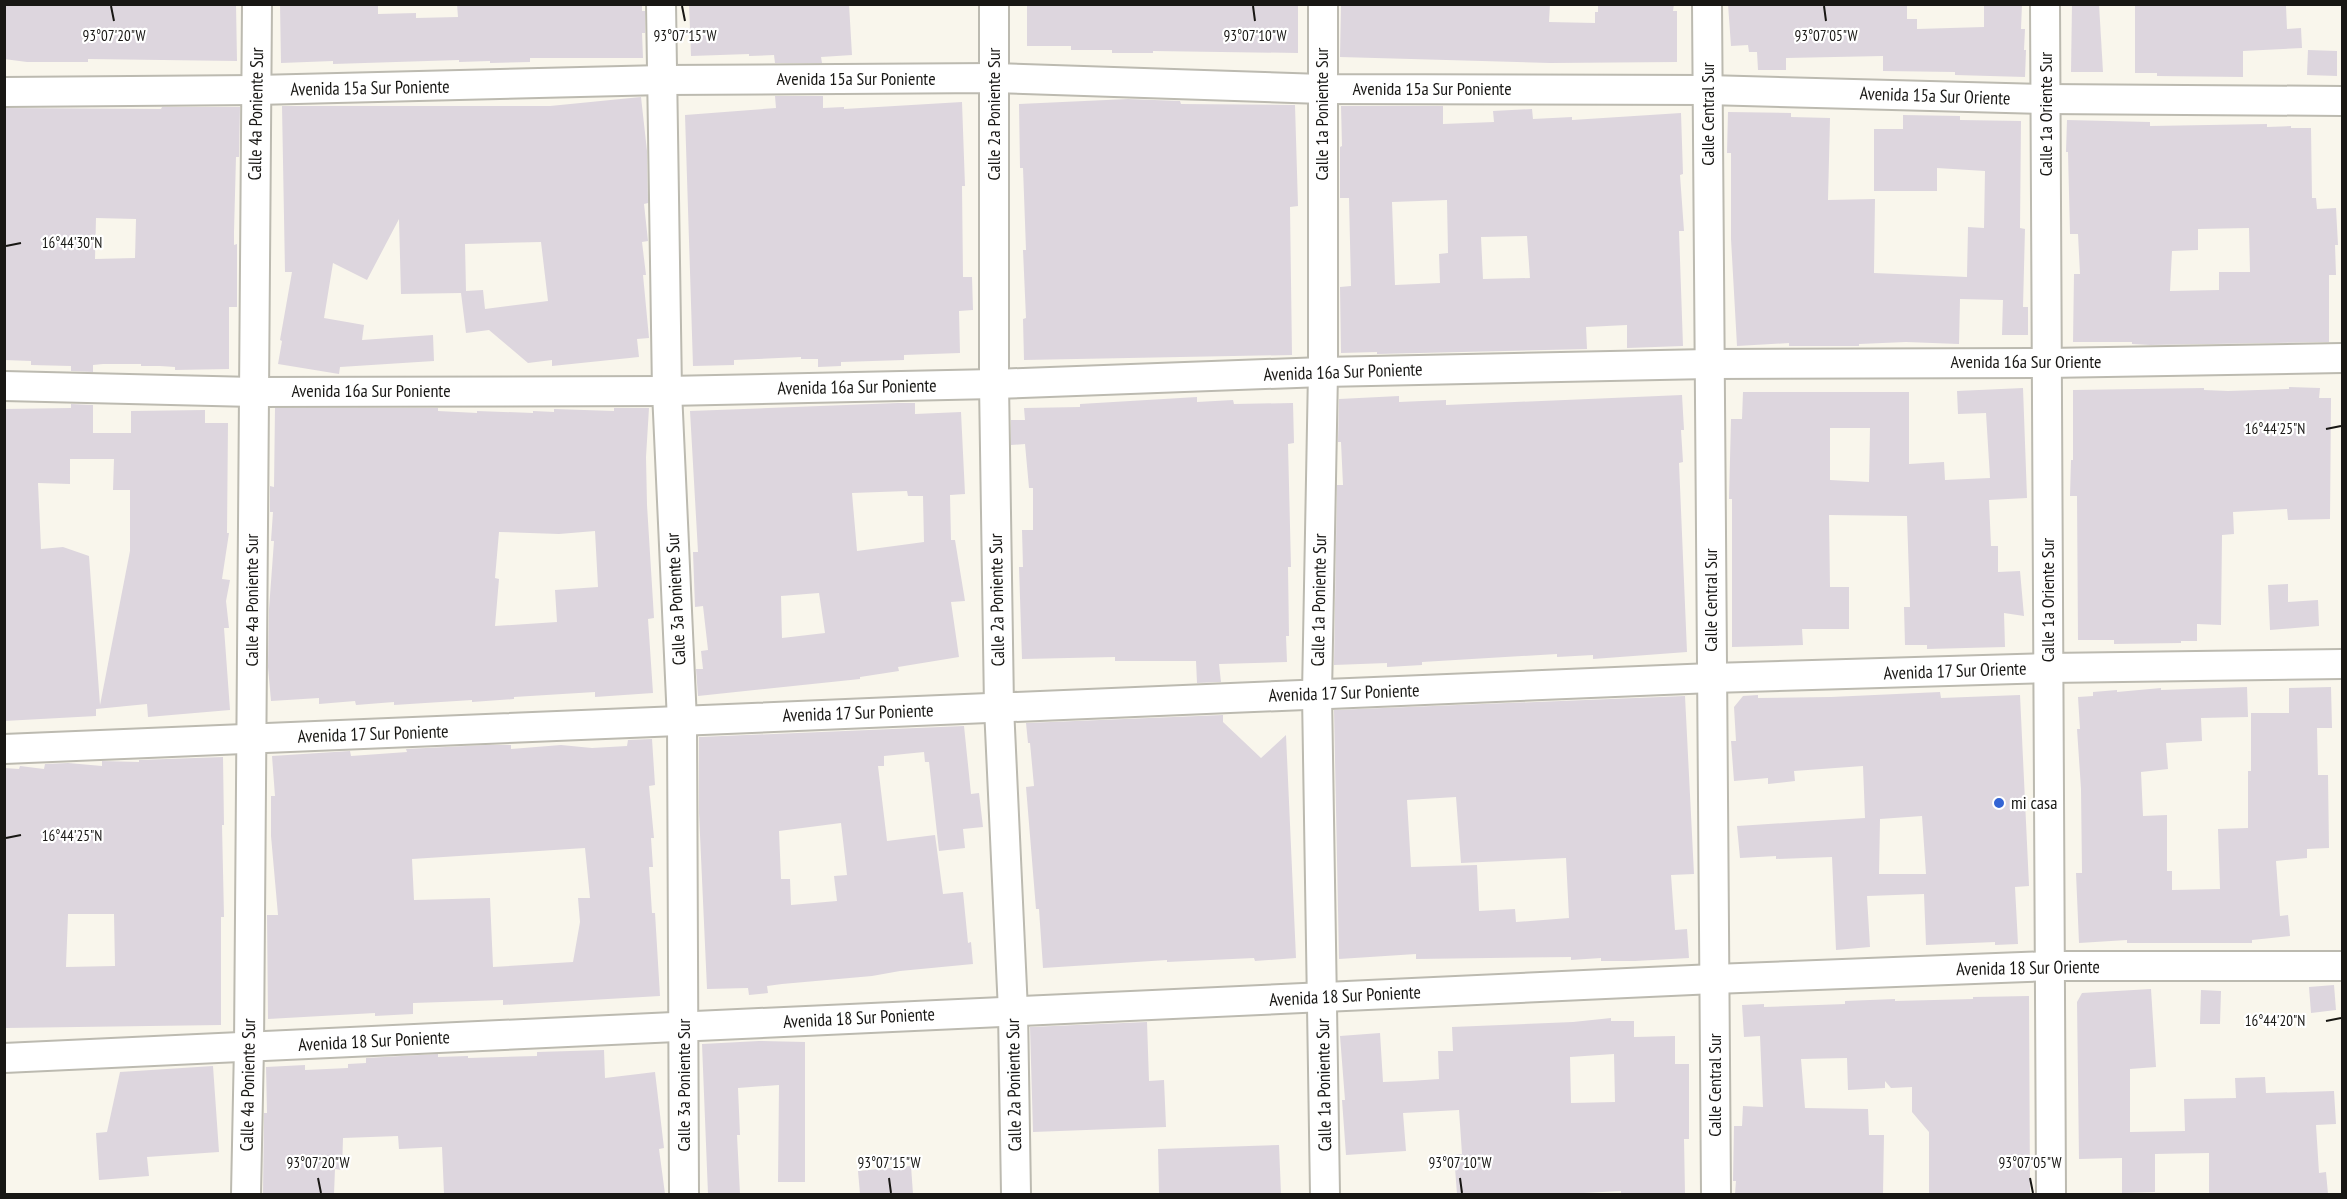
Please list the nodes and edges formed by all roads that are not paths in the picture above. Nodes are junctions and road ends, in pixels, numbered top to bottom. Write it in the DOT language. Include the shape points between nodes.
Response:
graph roads {
  1 [pos="257,4"];
  2 [pos="661,4"];
  3 [pos="994,4"];
  4 [pos="1323,4"];
  5 [pos="1707,4"];
  6 [pos="2045,4"];
  7 [pos="994,78"];
  8 [pos="663,80"];
  9 [pos="1322,89"];
  10 [pos="256,90"];
  11 [pos="1707,90"];
  12 [pos="4,92"];
  13 [pos="2046,99"];
  14 [pos="2343,101"];
  15 [pos="2343,358"];
  16 [pos="2047,363"];
  17 [pos="1709,364"];
  18 [pos="1323,372"];
  19 [pos="994,384"];
  20 [pos="4,386"];
  21 [pos="667,391"];
  22 [pos="254,392"];
  23 [pos="2343,664"];
  24 [pos="2049,668"];
  25 [pos="1712,678"];
  26 [pos="1317,694"];
  27 [pos="999,707"];
  28 [pos="682,721"];
  29 [pos="251,739"];
  30 [pos="4,749"];
  31 [pos="2050,966"];
  32 [pos="2343,966"];
  33 [pos="1714,979"];
  34 [pos="1323,997"];
  35 [pos="1013,1011"];
  36 [pos="683,1026"];
  37 [pos="249,1047"];
  38 [pos="4,1058"];
  39 [pos="246,1194"];
  40 [pos="684,1194"];
  41 [pos="1016,1194"];
  42 [pos="1325,1194"];
  43 [pos="1716,1194"];
  44 [pos="2051,1194"];
  1 -- 10 [label="street, Calle 4a Poniente Sur"];
  2 -- 8 [label="street, Calle 3a Poniente Sur"];
  3 -- 7 [label="street, Calle 2a Poniente Sur"];
  4 -- 9 [label="street, Calle 1a Poniente Sur"];
  5 -- 11 [label="street, Calle Central Sur"];
  6 -- 13 [label="street, Calle 1a Oriente Sur"];
  7 -- 8 [label="street, Avenida 15a Sur Poniente"];
  7 -- 9 [label="street, Avenida 15a Sur Poniente"];
  7 -- 19 [label="street, Calle 2a Poniente Sur"];
  8 -- 10 [label="street, Avenida 15a Sur Poniente"];
  8 -- 21 [label="street, Calle 3a Poniente Sur"];
  9 -- 11 [label="street, Avenida 15a Sur Poniente"];
  9 -- 18 [label="street, Calle 1a Poniente Sur"];
  10 -- 12 [label="street, Avenida 15a Sur Poniente"];
  10 -- 22 [label="street, Calle 4a Poniente Sur"];
  11 -- 13 [label="street, Avenida 15a Sur Oriente"];
  11 -- 17 [label="street, Calle Central Sur"];
  13 -- 14 [label="street, Avenida 15a Sur Oriente"];
  13 -- 16 [label="street, Calle 1a Oriente Sur"];
  15 -- 16 [label="street, Avenida 16a Sur Oriente"];
  16 -- 17 [label="street, Avenida 16a Sur Oriente"];
  16 -- 24 [label="street, Calle 1a Oriente Sur"];
  17 -- 18 [label="street, Avenida 16a Sur Poniente"];
  17 -- 25 [label="street, Calle Central Sur"];
  18 -- 19 [label="street, Avenida 16a Sur Poniente"];
  18 -- 26 [label="street, Calle 1a Poniente Sur"];
  19 -- 21 [label="street, Avenida 16a Sur Poniente"];
  19 -- 27 [label="street, Calle 2a Poniente Sur"];
  20 -- 22 [label="street, Avenida 16a Sur Poniente"];
  21 -- 22 [label="street, Avenida 16a Sur Poniente"];
  21 -- 28 [label="street, Calle 3a Poniente Sur"];
  22 -- 29 [label="street, Calle 4a Poniente Sur"];
  23 -- 24 [label="street, Avenida 17 Sur Oriente"];
  24 -- 25 [label="street, Avenida 17 Sur Oriente"];
  24 -- 31 [label="street, Calle 1a Oriente Sur"];
  25 -- 26 [label="street, Avenida 17 Sur Poniente"];
  25 -- 33 [label="street, Calle Central Sur"];
  26 -- 27 [label="street, Avenida 17 Sur Poniente"];
  26 -- 34 [label="street, Calle 1a Poniente Sur"];
  27 -- 28 [label="street, Avenida 17 Sur Poniente"];
  27 -- 35 [label="street, Calle 2a Poniente Sur"];
  28 -- 29 [label="street, Avenida 17 Sur Poniente"];
  28 -- 36 [label="street, Calle 3a Poniente Sur"];
  29 -- 30 [label="street, Avenida 17 Sur Poniente"];
  29 -- 37 [label="street, Calle 4a Poniente Sur"];
  31 -- 32 [label="street, Avenida 18 Sur Oriente"];
  31 -- 33 [label="street, Avenida 18 Sur Oriente"];
  31 -- 44 [label="street, Calle 1a Oriente Sur"];
  33 -- 34 [label="street, Avenida 18 Sur Poniente"];
  33 -- 43 [label="street, Calle Central Sur"];
  34 -- 35 [label="street, Avenida 18 Sur Poniente"];
  34 -- 42 [label="street, Calle 1a Poniente Sur"];
  35 -- 36 [label="street, Avenida 18 Sur Poniente"];
  35 -- 41 [label="street, Calle 2a Poniente Sur"];
  36 -- 37 [label="street, Avenida 18 Sur Poniente"];
  36 -- 40 [label="street, Calle 3a Poniente Sur"];
  37 -- 38 [label="street, Avenida 18 Sur Poniente"];
  37 -- 39 [label="street, Calle 4a Poniente Sur"];
}
